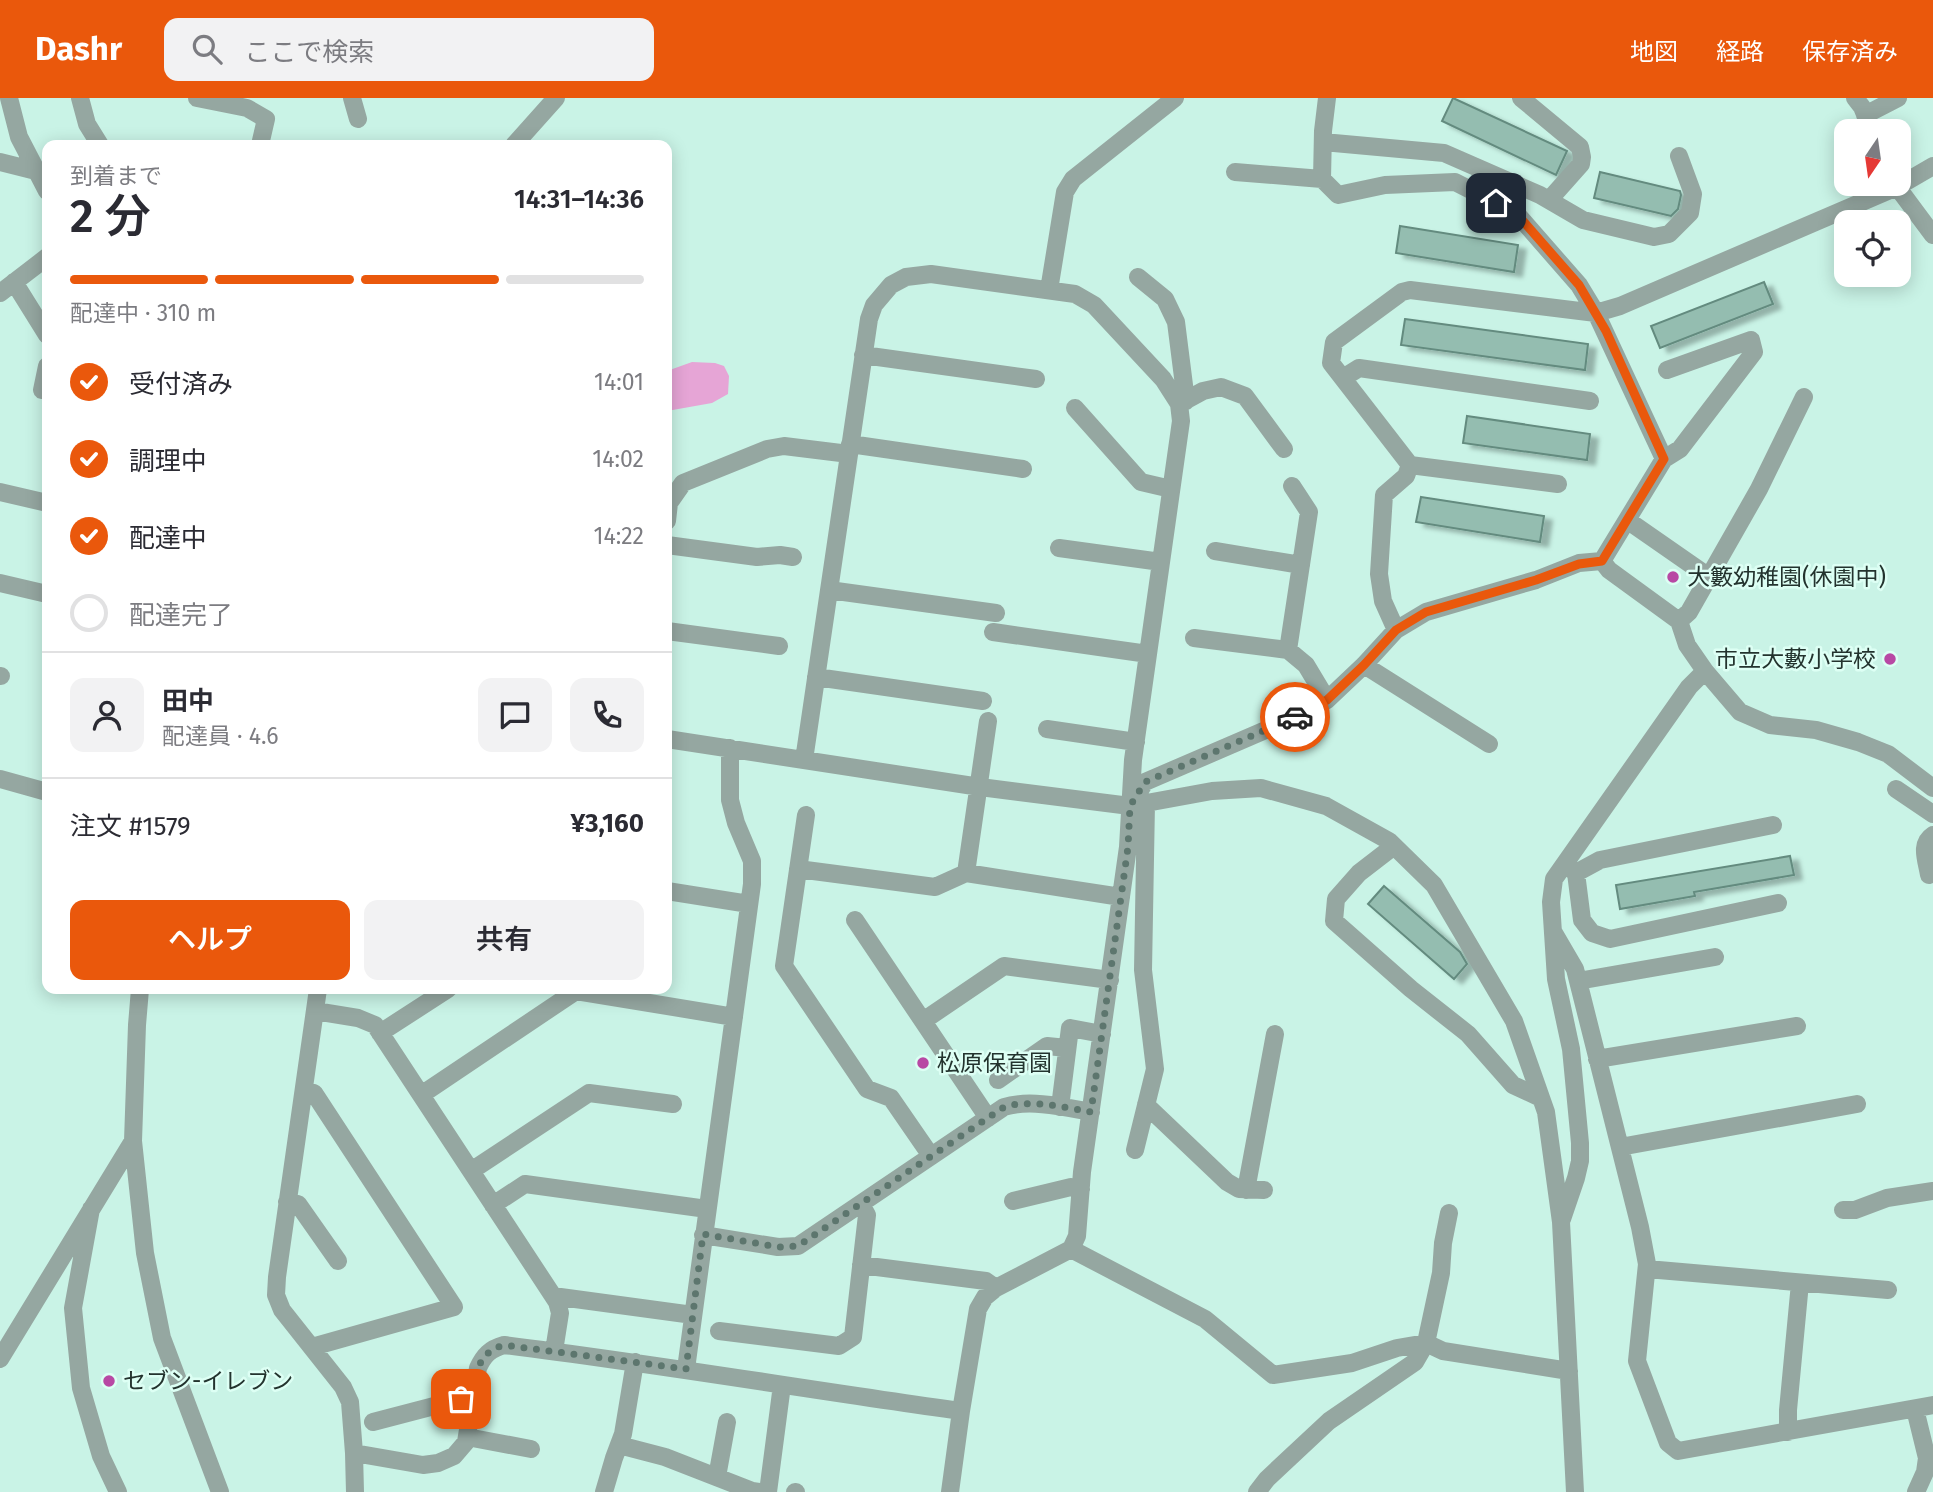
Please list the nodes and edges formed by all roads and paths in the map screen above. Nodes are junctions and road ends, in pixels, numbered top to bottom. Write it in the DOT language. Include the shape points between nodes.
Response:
graph roads {
  1 [pos="9,98"];
  2 [pos="80,98"];
  3 [pos="197,98"];
  4 [pos="352,98"];
  5 [pos="556,98"];
  6 [pos="1175,98"];
  7 [pos="1327,98"];
  8 [pos="1521,98"];
  9 [pos="1855,98"];
  10 [pos="1898,98"];
  11 [pos="358,119"];
  12 [pos="1867,119"];
  13 [pos="1874,119"];
  14 [pos="97,140"];
  15 [pos="261,140"];
  16 [pos="518,140"];
  17 [pos="1323,142"];
  18 [pos="1679,156"];
  19 [pos="0,162"];
  20 [pos="1933,166"];
  21 [pos="36,171"];
  22 [pos="1235,172"];
  23 [pos="1911,177"];
  24 [pos="1322,179"];
  25 [pos="42,182"];
  26 [pos="1871,196"];
  27 [pos="1904,196"];
  28 [pos="1549,200"];
  29 [pos="1933,235"];
  30 [pos="42,261"];
  31 [pos="1138,277"];
  32 [pos="7,288"];
  33 [pos="1049,290"];
  34 [pos="1596,313"];
  35 [pos="42,329"];
  36 [pos="863,355"];
  37 [pos="1667,370"];
  38 [pos="1036,379"];
  39 [pos="1343,379"];
  40 [pos="1804,397"];
  41 [pos="1590,401"];
  42 [pos="1183,402"];
  43 [pos="1075,408"];
  44 [pos="849,449"];
  45 [pos="1284,449"];
  46 [pos="1664,459"];
  47 [pos="1410,464"];
  48 [pos="1023,469"];
  49 [pos="1558,484"];
  50 [pos="1292,486"];
  51 [pos="1171,489"];
  52 [pos="0,492"];
  53 [pos="672,499"];
  54 [pos="42,502"];
  55 [pos="1627,520"];
  56 [pos="672,546"];
  57 [pos="1059,548"];
  58 [pos="1215,551"];
  59 [pos="793,557"];
  60 [pos="1602,561"];
  61 [pos="1161,562"];
  62 [pos="1301,565"];
  63 [pos="1709,576"];
  64 [pos="0,583"];
  65 [pos="829,590"];
  66 [pos="42,593"];
  67 [pos="996,613"];
  68 [pos="1679,621"];
  69 [pos="1396,630"];
  70 [pos="672,632"];
  71 [pos="993,632"];
  72 [pos="1194,638"];
  73 [pos="779,646"];
  74 [pos="1288,650"];
  75 [pos="1148,654"];
  76 [pos="1364,665"];
  77 [pos="1705,671"];
  78 [pos="816,677"];
  79 [pos="1327,700"];
  80 [pos="983,701"];
  81 [pos="988,721"];
  82 [pos="1047,729"];
  83 [pos="672,740"];
  84 [pos="1136,742"];
  85 [pos="1489,744"];
  86 [pos="730,748"];
  87 [pos="804,760"];
  88 [pos="0,779"];
  89 [pos="980,787"];
  90 [pos="1933,788"];
  91 [pos="1896,789"];
  92 [pos="42,791"];
  93 [pos="1138,805"];
  94 [pos="1933,814"];
  95 [pos="806,815"];
  96 [pos="1773,825"];
  97 [pos="1933,835"];
  98 [pos="1394,846"];
  99 [pos="1571,868"];
  100 [pos="798,869"];
  101 [pos="966,873"];
  102 [pos="1929,874"];
  103 [pos="672,892"];
  104 [pos="1121,897"];
  105 [pos="1778,903"];
  106 [pos="750,904"];
  107 [pos="855,920"];
  108 [pos="1554,933"];
  109 [pos="1715,957"];
  110 [pos="1110,980"];
  111 [pos="1578,981"];
  112 [pos="139,994"];
  113 [pos="317,994"];
  114 [pos="440,994"];
  115 [pos="572,994"];
  116 [pos="594,994"];
  117 [pos="315,1011"];
  118 [pos="734,1017"];
  119 [pos="923,1021"];
  120 [pos="1797,1026"];
  121 [pos="380,1033"];
  122 [pos="1102,1034"];
  123 [pos="1275,1034"];
  124 [pos="1068,1048"];
  125 [pos="1598,1059"];
  126 [pos="998,1080"];
  127 [pos="303,1090"];
  128 [pos="421,1095"];
  129 [pos="1541,1098"];
  130 [pos="673,1104"];
  131 [pos="1857,1104"];
  132 [pos="1146,1105"];
  133 [pos="1060,1107"];
  134 [pos="1091,1112"];
  135 [pos="988,1118"];
  136 [pos="133,1141"];
  137 [pos="1620,1147"];
  138 [pos="1135,1150"];
  139 [pos="931,1156"];
  140 [pos="471,1171"];
  141 [pos="1081,1189"];
  142 [pos="1933,1191"];
  143 [pos="1013,1201"];
  144 [pos="287,1202"];
  145 [pos="861,1204"];
  146 [pos="493,1205"];
  147 [pos="91,1209"];
  148 [pos="707,1209"];
  149 [pos="1843,1210"];
  150 [pos="1449,1213"];
  151 [pos="1561,1222"];
  152 [pos="703,1234"];
  153 [pos="1072,1249"];
  154 [pos="338,1261"];
  155 [pos="861,1265"];
  156 [pos="1647,1269"];
  157 [pos="1800,1283"];
  158 [pos="996,1288"];
  159 [pos="1888,1290"];
  160 [pos="553,1296"];
  161 [pos="693,1315"];
  162 [pos="719,1331"];
  163 [pos="1426,1343"];
  164 [pos="312,1348"];
  165 [pos="554,1351"];
  166 [pos="0,1359"];
  167 [pos="635,1362"];
  168 [pos="686,1369"];
  169 [pos="1569,1371"];
  170 [pos="782,1385"];
  171 [pos="472,1401"];
  172 [pos="1933,1405"];
  173 [pos="1915,1409"];
  174 [pos="961,1412"];
  175 [pos="373,1422"];
  176 [pos="727,1422"];
  177 [pos="1788,1432"];
  178 [pos="467,1437"];
  179 [pos="619,1445"];
  180 [pos="531,1449"];
  181 [pos="354,1453"];
  182 [pos="1930,1457"];
  183 [pos="717,1477"];
  184 [pos="117,1492"];
  185 [pos="220,1492"];
  186 [pos="355,1492"];
  187 [pos="604,1492"];
  188 [pos="759,1492"];
  189 [pos="768,1492"];
  190 [pos="950,1492"];
  191 [pos="1257,1492"];
  192 [pos="1575,1492"];
  193 [pos="1916,1492"];
  1 -- 21 [label="street" via="19,138"];
  2 -- 14 [label="street"];
  3 -- 15 [label="street" via="247,108 266,119"];
  4 -- 11 [label="street"];
  5 -- 16 [label="street"];
  6 -- 33 [label="street" via="1073,179 1065,192"];
  7 -- 17 [label="street"];
  8 -- 28 [label="street" via="1580,147 1581,164"];
  9 -- 12 [label="street"];
  10 -- 13 [label="street"];
  17 -- 24 [label="street"];
  17 -- 28 [label="street" via="1444,153"];
  18 -- 28 [label="street" via="1693,194 1690,213 1669,234 1654,237 1583,220"];
  19 -- 21 [label="street"];
  20 -- 23 [label="street"];
  21 -- 25 [label="street"];
  22 -- 24 [label="street"];
  24 -- 34 [label="street" via="1338,195 1385,184 1455,182 1516,213 1579,285"];
  26 -- 34 [label="street"];
  27 -- 29 [label="street"];
  30 -- 32 [label="street"];
  31 -- 42 [label="street" via="1165,299 1176,322"];
  32 -- 35 [label="street"];
  33 -- 36 [label="street" via="931,274 906,277 891,285 874,305"];
  33 -- 42 [label="street" via="1075,293 1094,305"];
  34 -- 39 [label="street" via="1402,292 1334,342 1331,363"];
  34 -- 46 [label="street"];
  36 -- 38 [label="street"];
  36 -- 44 [label="street"];
  37 -- 46 [label="street" via="1751,340 1754,352 1680,449"];
  39 -- 41 [label="street" via="1359,368"];
  39 -- 47 [label="street"];
  40 -- 63 [label="street"];
  42 -- 45 [label="street" via="1221,387 1245,396"];
  42 -- 51 [label="street"];
  43 -- 51 [label="street" via="1141,482"];
  44 -- 48 [label="street"];
  44 -- 53 [label="street" via="767,449 683,484"];
  44 -- 65 [label="street"];
  46 -- 55 [label="street"];
  47 -- 49 [label="street"];
  47 -- 69 [label="street" via="1406,475 1384,495 1379,574 1383,601"];
  50 -- 62 [label="street" via="1309,512"];
  51 -- 61 [label="street"];
  52 -- 54 [label="street"];
  55 -- 60 [label="street"];
  55 -- 63 [label="street"];
  56 -- 59 [label="street"];
  57 -- 61 [label="street"];
  58 -- 62 [label="street"];
  60 -- 68 [label="street"];
  60 -- 69 [label="street" via="1579,564 1426,612"];
  61 -- 75 [label="street"];
  62 -- 74 [label="street"];
  63 -- 68 [label="street"];
  64 -- 66 [label="street"];
  65 -- 67 [label="street"];
  65 -- 78 [label="street"];
  68 -- 77 [label="street" via="1687,645"];
  69 -- 76 [label="street"];
  70 -- 73 [label="street"];
  71 -- 75 [label="street"];
  72 -- 74 [label="street"];
  74 -- 79 [label="street" via="1306,665"];
  75 -- 84 [label="street"];
  76 -- 79 [label="street"];
  76 -- 85 [label="street"];
  77 -- 90 [label="street" via="1740,712 1770,724 1858,742 1888,754"];
  77 -- 99 [label="street" via="1689,687"];
  78 -- 80 [label="street"];
  78 -- 87 [label="street"];
  79 -- 93 [label="street" via="1145,782"];
  81 -- 89 [label="street"];
  82 -- 84 [label="street"];
  83 -- 86 [label="street"];
  84 -- 93 [label="street"];
  86 -- 87 [label="street"];
  86 -- 106 [label="street" via="730,800 752,861"];
  87 -- 89 [label="street"];
  88 -- 92 [label="street"];
  89 -- 93 [label="street"];
  89 -- 101 [label="street"];
  91 -- 94 [label="street"];
  93 -- 98 [label="street" via="1212,791 1261,788 1326,807"];
  93 -- 104 [label="street"];
  93 -- 132 [label="street" via="1143,970 1155,1069"];
  95 -- 100 [label="street"];
  96 -- 99 [label="street"];
  97 -- 102 [label="street" via="1924,844"];
  98 -- 129 [label="street" via="1434,885 1514,1021"];
  98 -- 129 [label="street" via="1359,873 1336,899 1334,921 1468,1034 1513,1085"];
  99 -- 105 [label="street" via="1582,920 1592,933 1610,939"];
  99 -- 108 [label="street" via="1555,879 1551,902"];
  100 -- 101 [label="street" via="936,887"];
  100 -- 139 [label="street" via="784,966 867,1089 891,1098"];
  101 -- 104 [label="street"];
  103 -- 106 [label="street"];
  104 -- 110 [label="street"];
  106 -- 118 [label="street"];
  107 -- 119 [label="street"];
  108 -- 111 [label="street"];
  108 -- 151 [label="street" via="1556,979 1571,1049 1580,1143 1576,1178"];
  109 -- 111 [label="street"];
  110 -- 119 [label="street" via="1004,966"];
  110 -- 122 [label="street"];
  111 -- 125 [label="street"];
  112 -- 136 [label="street"];
  113 -- 117 [label="street"];
  114 -- 121 [label="street"];
  115 -- 128 [label="street"];
  116 -- 118 [label="street"];
  117 -- 121 [label="street" via="358,1018 375,1024"];
  117 -- 127 [label="street"];
  118 -- 148 [label="street"];
  119 -- 135 [label="street"];
  120 -- 125 [label="street"];
  121 -- 128 [label="street"];
  122 -- 124 [label="street" via="1070,1028"];
  122 -- 134 [label="street"];
  123 -- 132 [label="street" via="1255,1190 1227,1182"];
  124 -- 126 [label="street" via="1047,1046"];
  124 -- 133 [label="street"];
  125 -- 137 [label="street"];
  127 -- 144 [label="street"];
  127 -- 164 [label="street" via="314,1093 453,1307"];
  128 -- 140 [label="street"];
  129 -- 151 [label="street"];
  130 -- 140 [label="street" via="589,1093"];
  131 -- 137 [label="street"];
  132 -- 138 [label="street"];
  133 -- 134 [label="street"];
  133 -- 135 [label="street" via="1016,1103"];
  134 -- 141 [label="street"];
  135 -- 139 [label="street"];
  136 -- 147 [label="street"];
  136 -- 185 [label="street" via="145,1253 162,1338"];
  137 -- 156 [label="street"];
  139 -- 145 [label="street"];
  140 -- 146 [label="street"];
  141 -- 143 [label="street" via="1071,1187"];
  141 -- 153 [label="street"];
  142 -- 149 [label="street"];
  144 -- 154 [label="street" via="298,1204"];
  144 -- 164 [label="street" via="276,1295"];
  145 -- 152 [label="street" via="798,1246"];
  145 -- 155 [label="street" via="867,1215"];
  146 -- 148 [label="street" via="525,1184"];
  146 -- 160 [label="street"];
  147 -- 166 [label="street"];
  147 -- 184 [label="street" via="73,1308 81,1388"];
  148 -- 152 [label="street"];
  150 -- 163 [label="street"];
  151 -- 169 [label="street"];
  152 -- 161 [label="street"];
  153 -- 158 [label="street"];
  153 -- 163 [label="street" via="1205,1319 1273,1375 1352,1363"];
  155 -- 158 [label="street" via="986,1281"];
  155 -- 162 [label="street" via="853,1337 839,1346"];
  156 -- 157 [label="street"];
  156 -- 177 [label="street" via="1637,1361 1668,1443 1678,1451"];
  157 -- 159 [label="street"];
  157 -- 177 [label="street"];
  158 -- 174 [label="street" via="978,1310"];
  160 -- 161 [label="street"];
  160 -- 165 [label="street" via="559,1313"];
  161 -- 168 [label="street"];
  163 -- 169 [label="street" via="1443,1351"];
  163 -- 191 [label="street" via="1415,1362 1329,1420"];
  164 -- 181 [label="street" via="350,1402"];
  165 -- 167 [label="street"];
  165 -- 171 [label="street" via="504,1345 493,1348 478,1368"];
  167 -- 168 [label="street"];
  167 -- 179 [label="street"];
  168 -- 170 [label="street"];
  169 -- 192 [label="street"];
  170 -- 174 [label="street"];
  170 -- 189 [label="street"];
  171 -- 175 [label="street" via="461,1399"];
  171 -- 178 [label="street"];
  172 -- 173 [label="street"];
  173 -- 177 [label="street"];
  173 -- 182 [label="street"];
  174 -- 190 [label="street"];
  176 -- 183 [label="street"];
  178 -- 180 [label="street"];
  178 -- 181 [label="street" via="454,1456 438,1463 423,1465"];
  179 -- 183 [label="street"];
  179 -- 187 [label="street"];
  181 -- 186 [label="street"];
  182 -- 193 [label="street"];
  183 -- 188 [label="street"];
}
